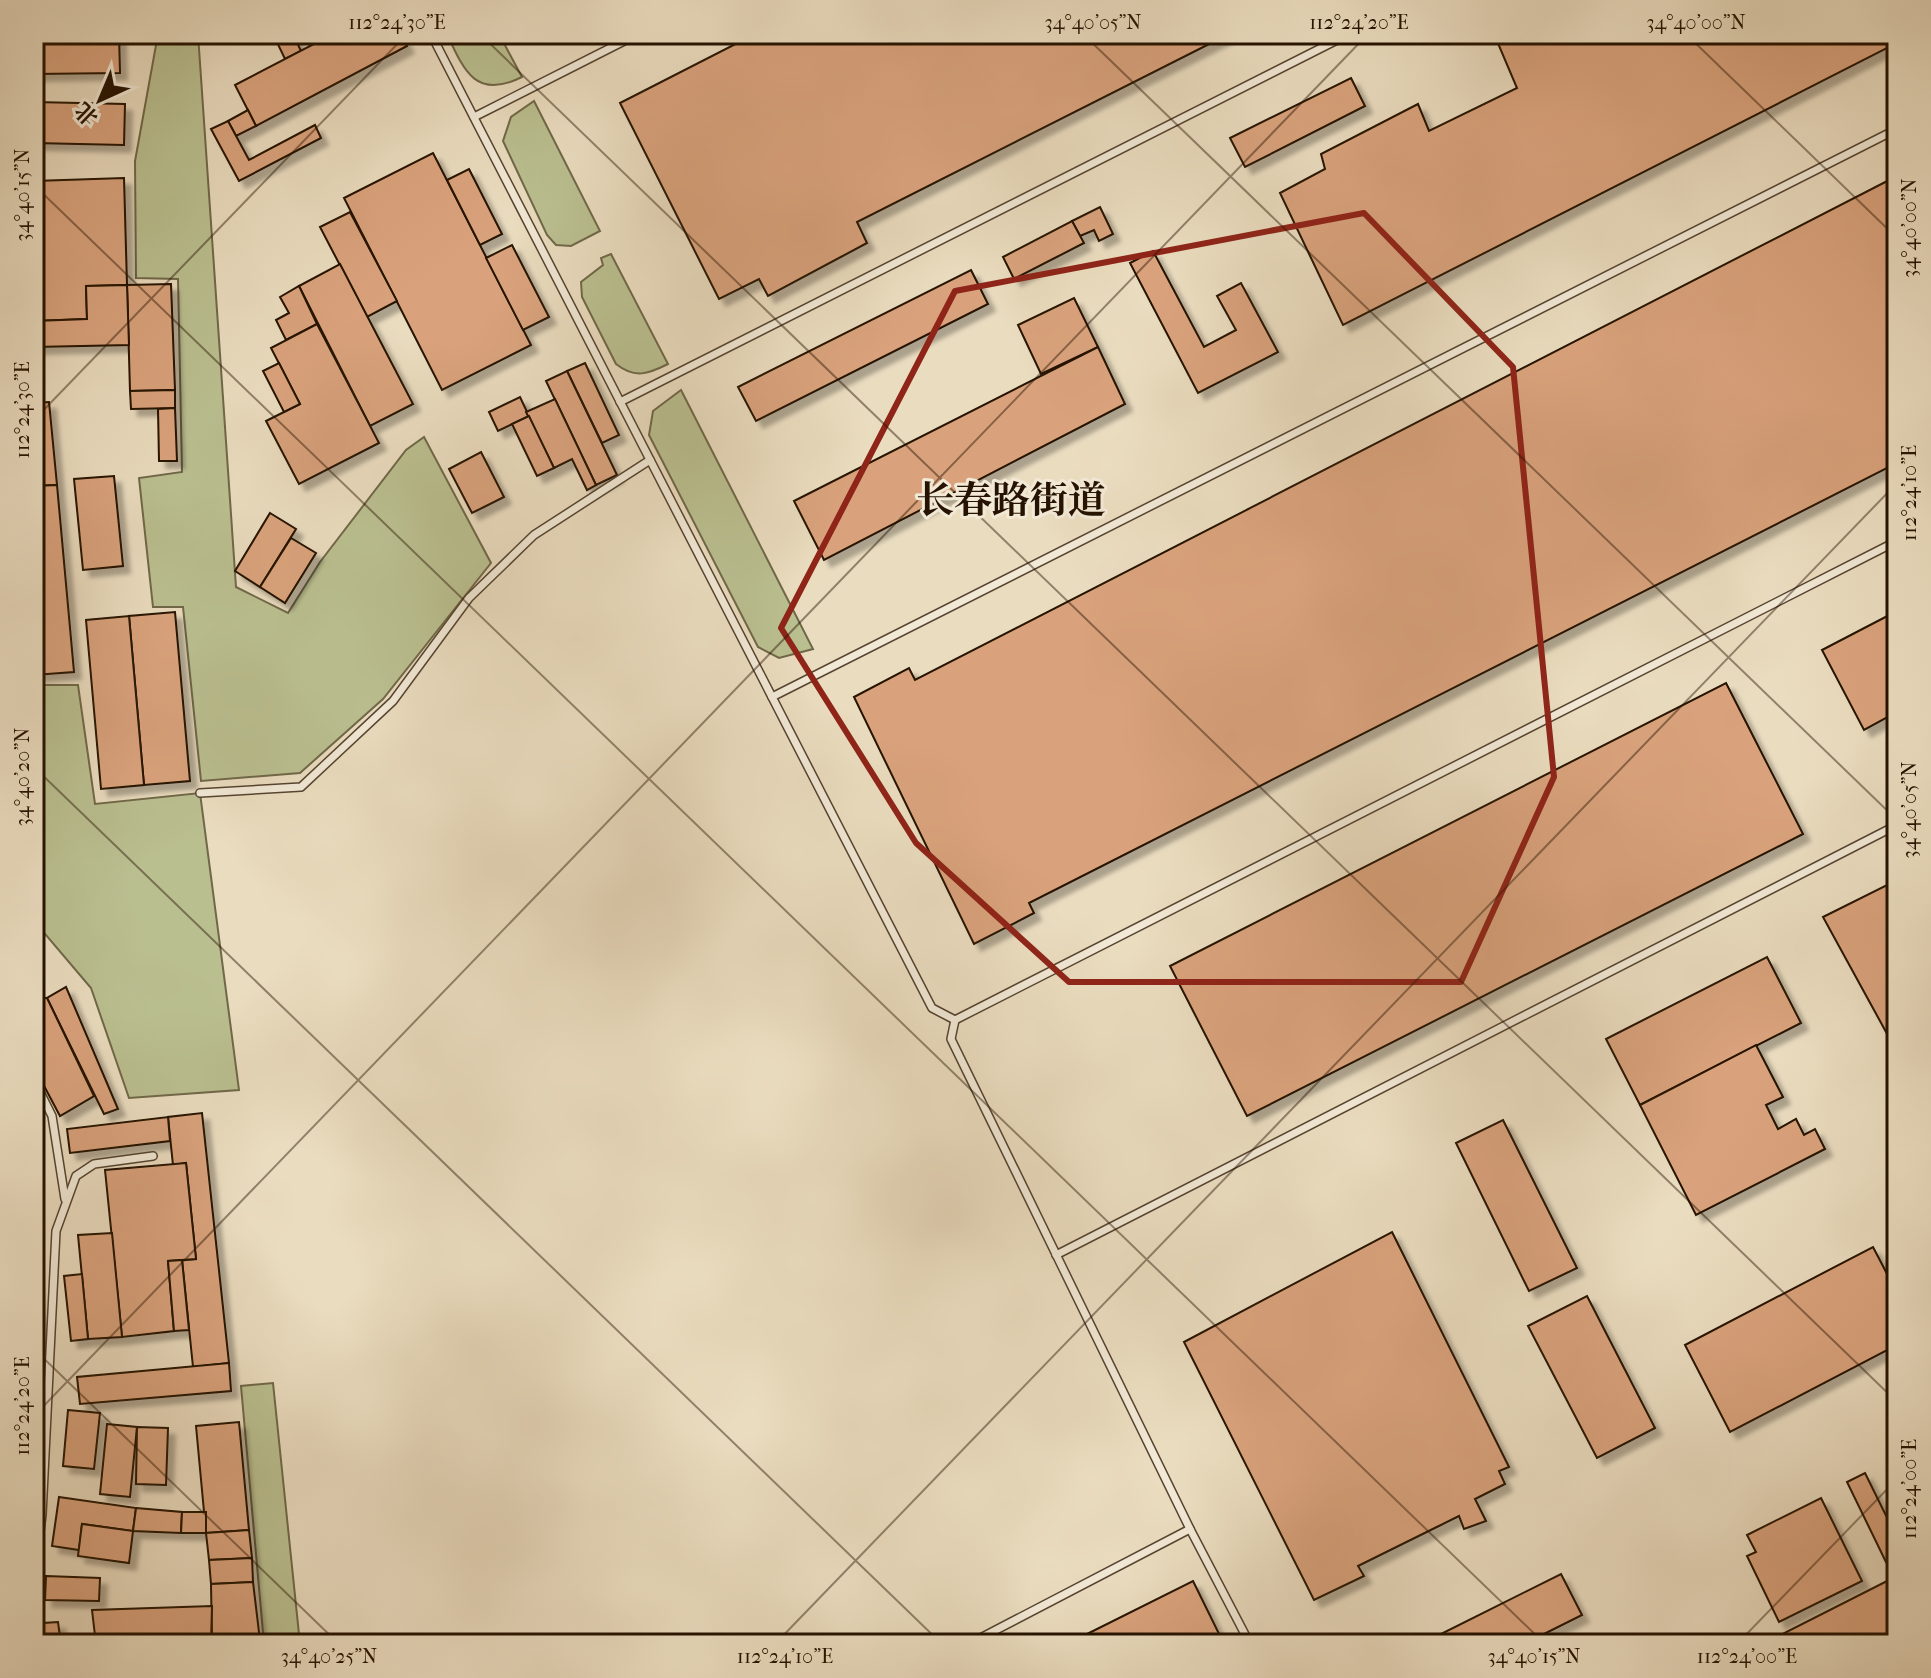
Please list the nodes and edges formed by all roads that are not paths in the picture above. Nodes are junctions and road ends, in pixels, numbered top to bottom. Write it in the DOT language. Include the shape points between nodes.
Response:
graph roads {
  1 [pos="431,34"];
  2 [pos="638,34"];
  3 [pos="1349,34"];
  4 [pos="474,117"];
  5 [pos="1897,129"];
  6 [pos="620,402"];
  7 [pos="650,460"];
  8 [pos="1897,541"];
  9 [pos="772,697"];
  10 [pos="200,793"];
  11 [pos="1897,825"];
  12 [pos="955,1020"];
  13 [pos="34,1080"];
  14 [pos="153,1156"];
  15 [pos="66,1201"];
  16 [pos="1056,1255"];
  17 [pos="1190,1529"];
  18 [pos="34,1580"];
  19 [pos="969,1644"];
  20 [pos="1250,1644"];
  1 -- 4 [label="lane"];
  2 -- 4 [label="lane"];
  3 -- 6 [label="lane"];
  4 -- 6 [label="lane"];
  5 -- 9 [label="lane"];
  6 -- 7 [label="lane"];
  7 -- 9 [label="lane"];
  7 -- 10 [label="lane" via="534,535 469,598 393,701 301,787"];
  8 -- 12 [label="lane"];
  9 -- 12 [label="lane" via="932,1008"];
  11 -- 16 [label="lane"];
  12 -- 16 [label="lane" via="951,1039"];
  13 -- 15 [label="lane" via="52,1116"];
  14 -- 15 [label="lane" via="94,1164 76,1176"];
  15 -- 18 [label="lane" via="55,1245"];
  16 -- 17 [label="lane"];
  17 -- 19 [label="lane"];
  17 -- 20 [label="lane"];
}
